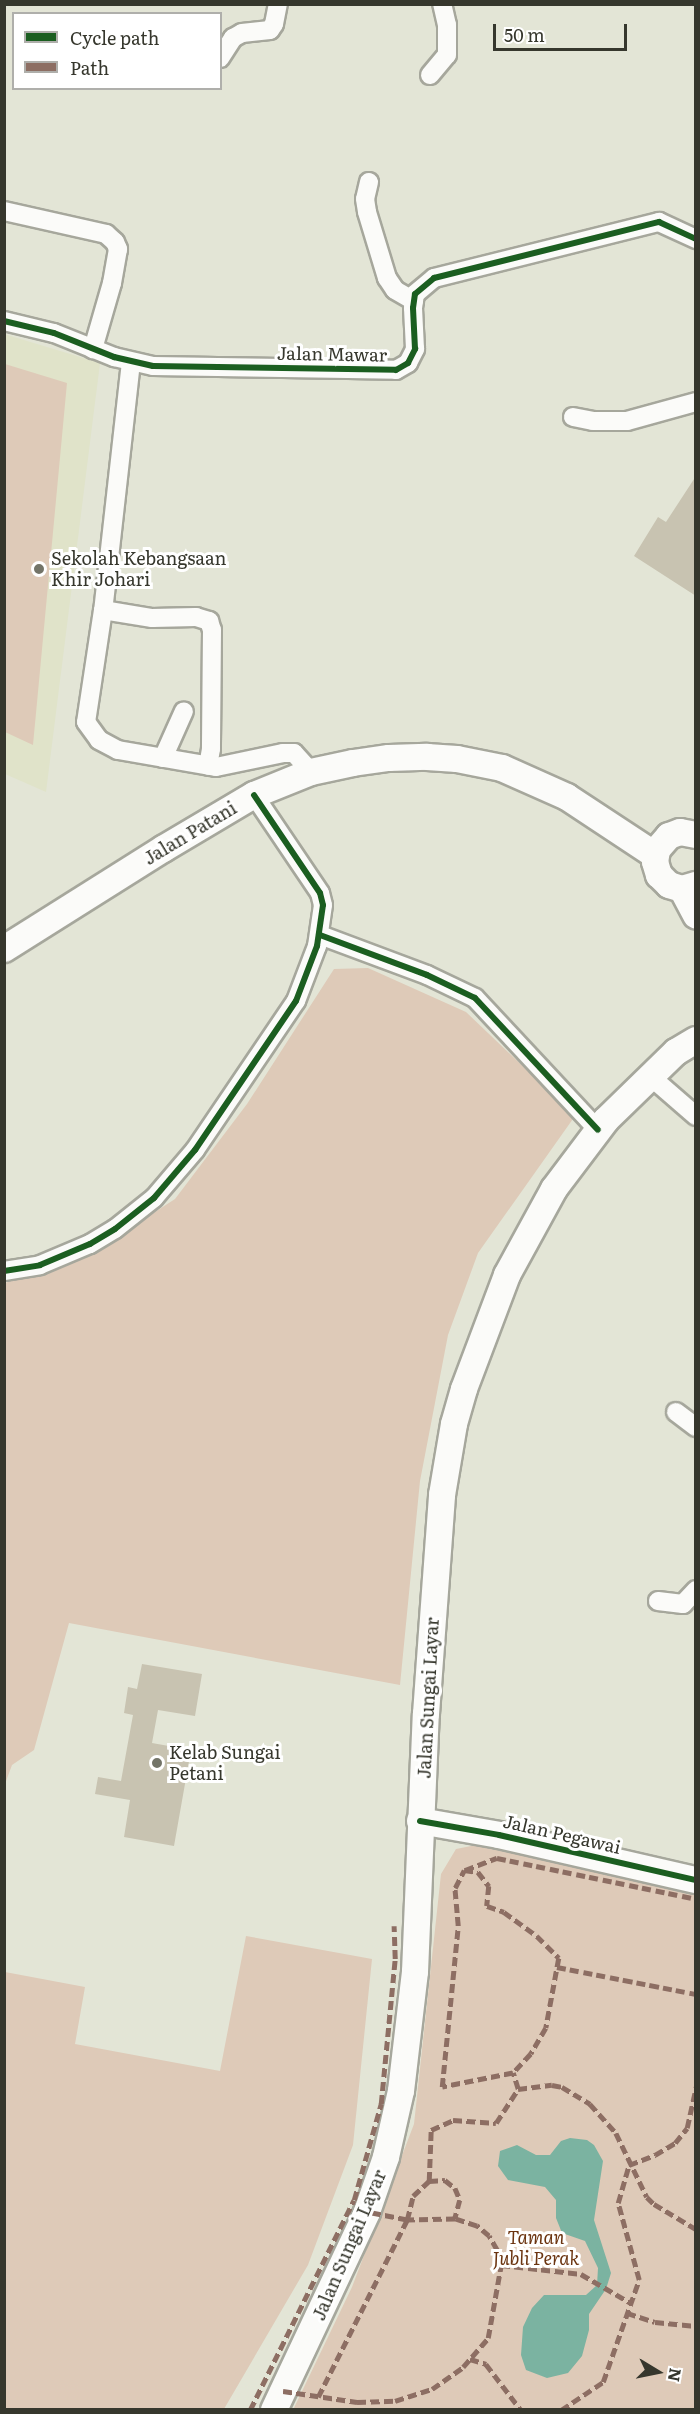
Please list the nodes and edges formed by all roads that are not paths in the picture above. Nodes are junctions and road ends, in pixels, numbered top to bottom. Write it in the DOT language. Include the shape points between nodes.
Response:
graph roads {
  1 [pos="278,4"];
  2 [pos="442,4"];
  3 [pos="227,31"];
  4 [pos="222,50"];
  5 [pos="430,75"];
  6 [pos="369,182"];
  7 [pos="4,211"];
  8 [pos="696,239"];
  9 [pos="414,301"];
  10 [pos="4,321"];
  11 [pos="93,349"];
  12 [pos="131,362"];
  13 [pos="696,402"];
  14 [pos="573,417"];
  15 [pos="103,610"];
  16 [pos="184,711"];
  17 [pos="163,758"];
  18 [pos="208,766"];
  19 [pos="311,772"];
  20 [pos="254,795"];
  21 [pos="696,835"];
  22 [pos="655,855"];
  23 [pos="689,887"];
  24 [pos="696,915"];
  25 [pos="320,935"];
  26 [pos="4,949"];
  27 [pos="696,1024"];
  28 [pos="686,1046"];
  29 [pos="650,1076"];
  30 [pos="696,1116"];
  31 [pos="597,1130"];
  32 [pos="4,1271"];
  33 [pos="676,1412"];
  34 [pos="696,1427"];
  35 [pos="696,1590"];
  36 [pos="658,1600"];
  37 [pos="420,1821"];
  38 [pos="696,1880"];
  39 [pos="274,2409"];
  1 -- 3 [label="street" via="270,30"];
  2 -- 5 [label="street" via="447,56"];
  3 -- 4 [label="street"];
  6 -- 9 [label="street" via="367,212 387,278 395,290"];
  7 -- 11 [label="street" via="106,234 116,242 112,283"];
  8 -- 9 [label="street" via="659,222 434,278 419,289"];
  9 -- 12 [label="street, Jalan Mawar" via="412,357 396,370 174,368"];
  10 -- 11 [label="street, Jalan Mawar" via="54,333"];
  11 -- 12 [label="street, Jalan Mawar"];
  12 -- 15 [label="street"];
  13 -- 14 [label="street" via="627,421"];
  15 -- 17 [label="street" via="86,722 107,746"];
  15 -- 18 [label="street" via="209,621 212,638"];
  16 -- 17 [label="street"];
  17 -- 18 [label="street"];
  18 -- 19 [label="street" via="229,766 294,753"];
  19 -- 20 [label="main road, Jalan Patani"];
  19 -- 22 [label="main road, Jalan Patani" via="390,758 447,758 481,763 510,771 567,797"];
  20 -- 25 [label="street" via="320,893"];
  20 -- 26 [label="main road, Jalan Patani"];
  21 -- 22 [label="main road" via="680,832 669,836"];
  22 -- 23 [label="main road" via="659,876 669,885"];
  23 -- 24 [label="main road"];
  25 -- 31 [label="street" via="427,975 475,998"];
  25 -- 32 [label="street" via="305,982 286,1018 195,1150 167,1183 133,1215 90,1244 40,1265"];
  27 -- 28 [label="main road, Jalan Sungai Layar"];
  28 -- 29 [label="main road, Jalan Sungai Layar"];
  29 -- 30 [label="street"];
  29 -- 31 [label="main road, Jalan Sungai Layar"];
  31 -- 37 [label="main road, Jalan Sungai Layar" via="554,1189 507,1275 474,1359 454,1425 440,1517"];
  33 -- 34 [label="street"];
  35 -- 36 [label="street" via="683,1604"];
  37 -- 38 [label="main road, Jalan Pegawai"];
  37 -- 39 [label="main road, Jalan Sungai Layar" via="412,2002 406,2065 394,2125 367,2212"];
}
